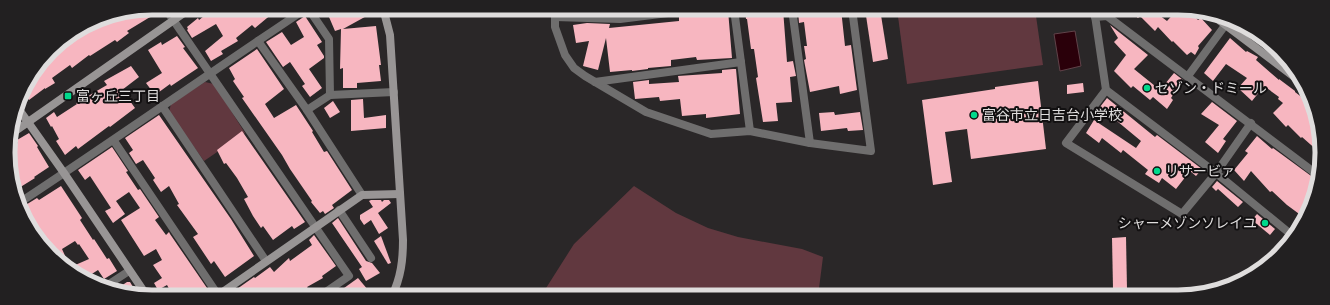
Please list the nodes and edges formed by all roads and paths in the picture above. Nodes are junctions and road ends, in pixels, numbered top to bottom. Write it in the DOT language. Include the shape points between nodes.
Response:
graph roads {
  1 [pos="170,15"];
  2 [pos="180,15"];
  3 [pos="297,15"];
  4 [pos="313,15"];
  5 [pos="385,15"];
  6 [pos="652,15"];
  7 [pos="735,15"];
  8 [pos="793,15"];
  9 [pos="853,15"];
  10 [pos="1095,15"];
  11 [pos="1103,15"];
  12 [pos="555,17"];
  13 [pos="173,20"];
  14 [pos="1227,24"];
  15 [pos="1231,26"];
  16 [pos="258,41"];
  17 [pos="741,62"];
  18 [pos="1289,73"];
  19 [pos="210,74"];
  20 [pos="1188,76"];
  21 [pos="595,82"];
  22 [pos="1106,90"];
  23 [pos="394,92"];
  24 [pos="330,94"];
  25 [pos="162,106"];
  26 [pos="307,110"];
  27 [pos="21,113"];
  28 [pos="28,122"];
  29 [pos="1251,123"];
  30 [pos="17,130"];
  31 [pos="750,131"];
  32 [pos="114,141"];
  33 [pos="810,143"];
  34 [pos="1314,171"];
  35 [pos="64,173"];
  36 [pos="1216,173"];
  37 [pos="400,194"];
  38 [pos="362,195"];
  39 [pos="23,200"];
  40 [pos="339,210"];
  41 [pos="314,227"];
  42 [pos="1289,233"];
  43 [pos="371,258"];
  44 [pos="266,262"];
  45 [pos="129,271"];
  46 [pos="110,283"];
  47 [pos="142,289"];
  48 [pos="214,290"];
  49 [pos="226,290"];
  50 [pos="329,290"];
  51 [pos="394,290"];
  1 -- 13 [label="street"];
  2 -- 13 [label="street"];
  3 -- 16 [label="street"];
  4 -- 24 [label="street" via="329,38"];
  5 -- 23 [label="street" via="390,35"];
  6 -- 12 [label="street" via="620,19"];
  7 -- 17 [label="street"];
  8 -- 33 [label="street"];
  9 -- 33 [label="street" via="871,151"];
  10 -- 22 [label="street"];
  11 -- 20 [label="street"];
  12 -- 21 [label="street" via="565,55 574,68"];
  13 -- 19 [label="street"];
  13 -- 28 [label="street"];
  14 -- 20 [label="street"];
  15 -- 18 [label="street"];
  16 -- 19 [label="street"];
  16 -- 26 [label="street"];
  17 -- 21 [label="street"];
  17 -- 31 [label="street"];
  19 -- 25 [label="street"];
  19 -- 41 [label="street"];
  20 -- 29 [label="street"];
  21 -- 31 [label="street" via="646,112 711,134"];
  22 -- 36 [label="street"];
  22 -- 36 [label="street" via="1066,143 1182,214"];
  23 -- 24 [label="street"];
  23 -- 37 [label="street"];
  24 -- 26 [label="street"];
  25 -- 32 [label="street"];
  25 -- 44 [label="street"];
  26 -- 38 [label="street"];
  27 -- 28 [label="street"];
  28 -- 30 [label="street"];
  28 -- 35 [label="street"];
  29 -- 34 [label="street"];
  29 -- 36 [label="street"];
  31 -- 33 [label="street"];
  32 -- 35 [label="street"];
  32 -- 48 [label="street"];
  35 -- 39 [label="street"];
  35 -- 45 [label="street"];
  36 -- 42 [label="street"];
  37 -- 38 [label="street"];
  37 -- 51 [label="street" via="402,265"];
  38 -- 40 [label="street"];
  40 -- 41 [label="street"];
  40 -- 43 [label="street"];
  41 -- 44 [label="street"];
  41 -- 50 [label="street" via="349,276"];
  44 -- 49 [label="street"];
  45 -- 46 [label="street"];
  45 -- 47 [label="street"];
}
